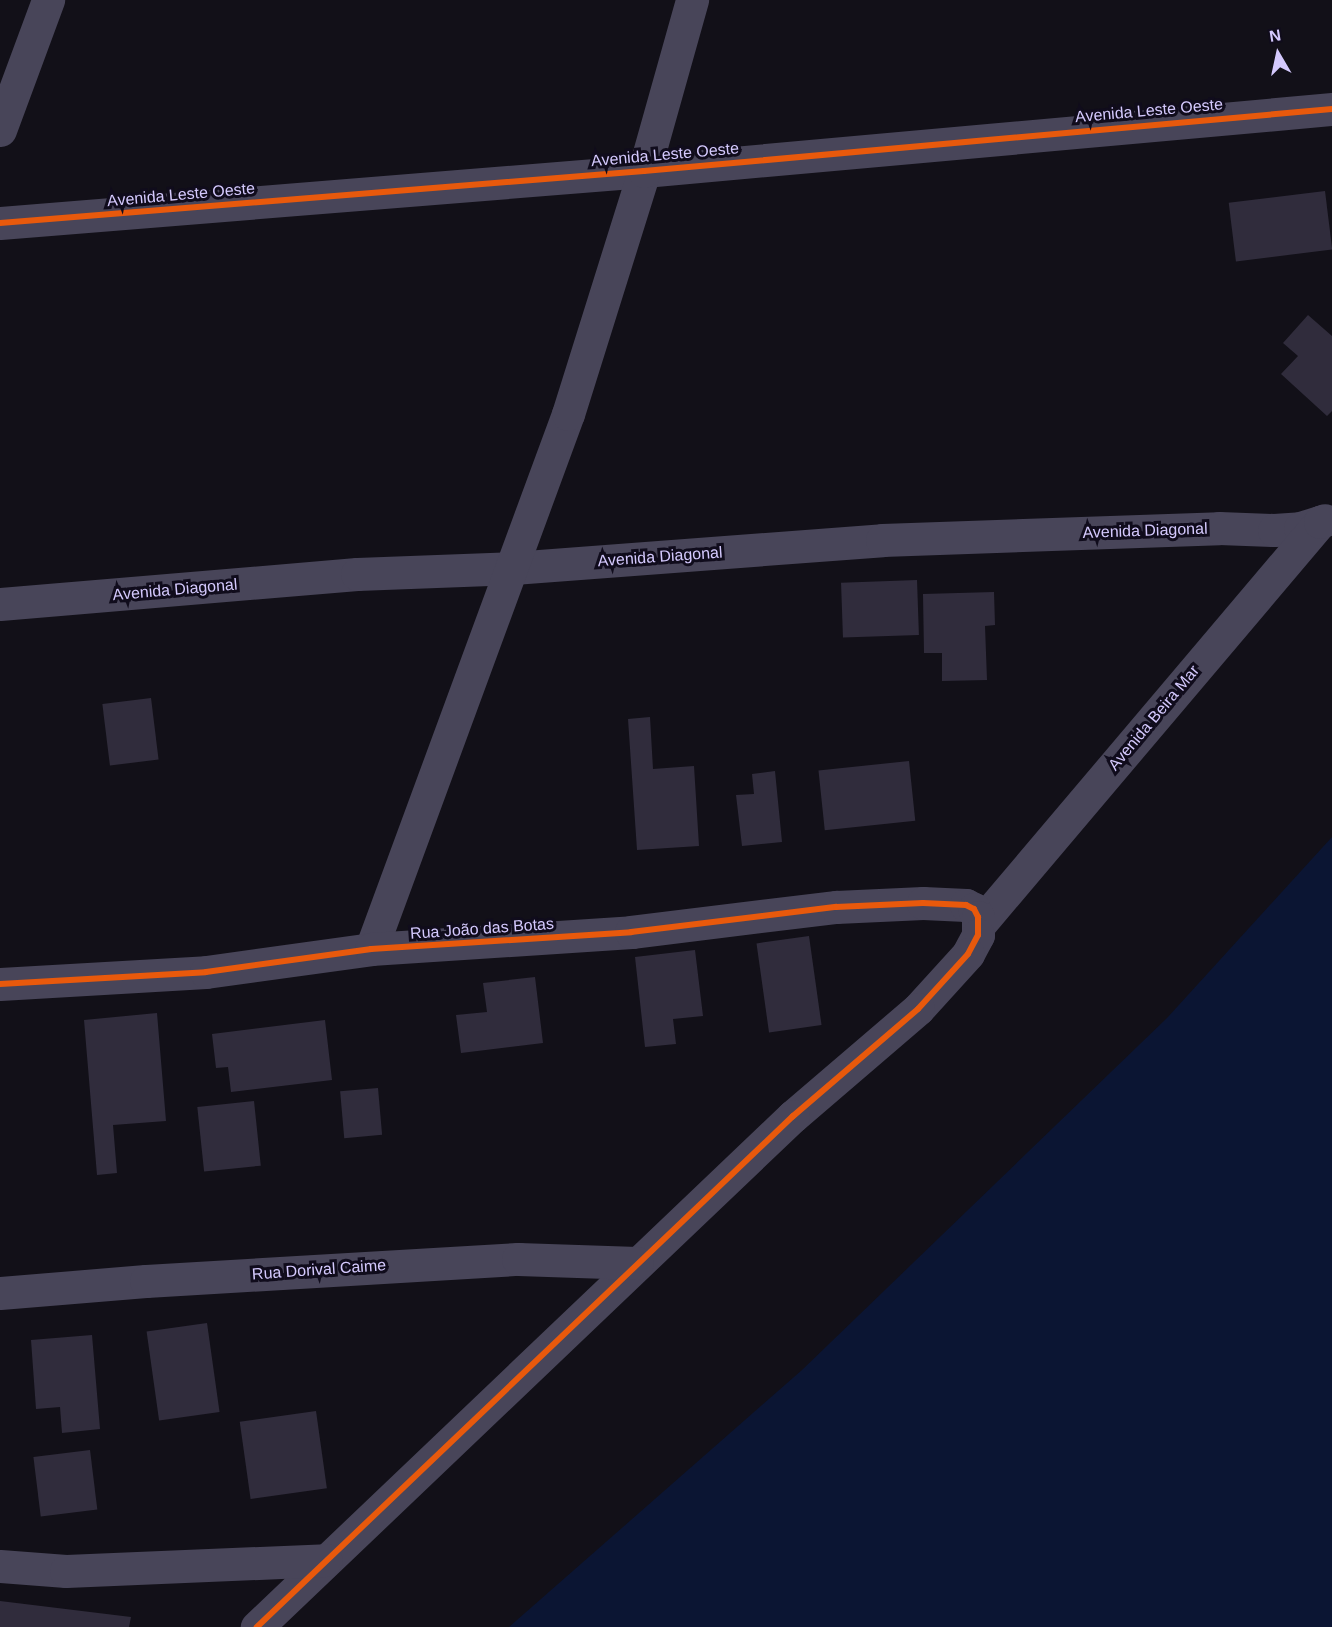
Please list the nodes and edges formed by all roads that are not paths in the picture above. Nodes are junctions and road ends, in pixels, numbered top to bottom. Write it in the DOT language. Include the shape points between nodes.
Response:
graph roads {
  1 [pos="48,0"];
  2 [pos="692,0"];
  3 [pos="1332,109"];
  4 [pos="0,129"];
  5 [pos="644,171"];
  6 [pos="0,223"];
  7 [pos="1326,519"];
  8 [pos="513,568"];
  9 [pos="0,604"];
  10 [pos="972,915"];
  11 [pos="371,949"];
  12 [pos="0,984"];
  13 [pos="638,1263"];
  14 [pos="0,1293"];
  15 [pos="326,1560"];
  16 [pos="0,1566"];
  17 [pos="257,1627"];
  1 -- 4 [label="street"];
  2 -- 5 [label="street"];
  3 -- 5 [label="street, Avenida Leste Oeste"];
  5 -- 6 [label="street, Avenida Leste Oeste"];
  5 -- 8 [label="street" via="568,414"];
  7 -- 8 [label="street, Avenida Diagonal" via="1300,528 1274,530 1219,528 882,540"];
  7 -- 10 [label="street, Avenida Beira Mar"];
  8 -- 9 [label="street, Avenida Diagonal" via="357,574"];
  8 -- 11 [label="street"];
  10 -- 11 [label="street, Rua João das Botas" via="923,903 836,908 631,932"];
  10 -- 13 [label="street, Avenida Beira Mar" via="978,935 968,954 918,1010 793,1116"];
  11 -- 12 [label="street, Rua João das Botas" via="206,972"];
  13 -- 14 [label="street, Rua Dorival Caime" via="518,1259"];
  13 -- 15 [label="street, Avenida Beira Mar"];
  15 -- 16 [label="street" via="66,1571"];
  15 -- 17 [label="street, Avenida Beira Mar"];
}
